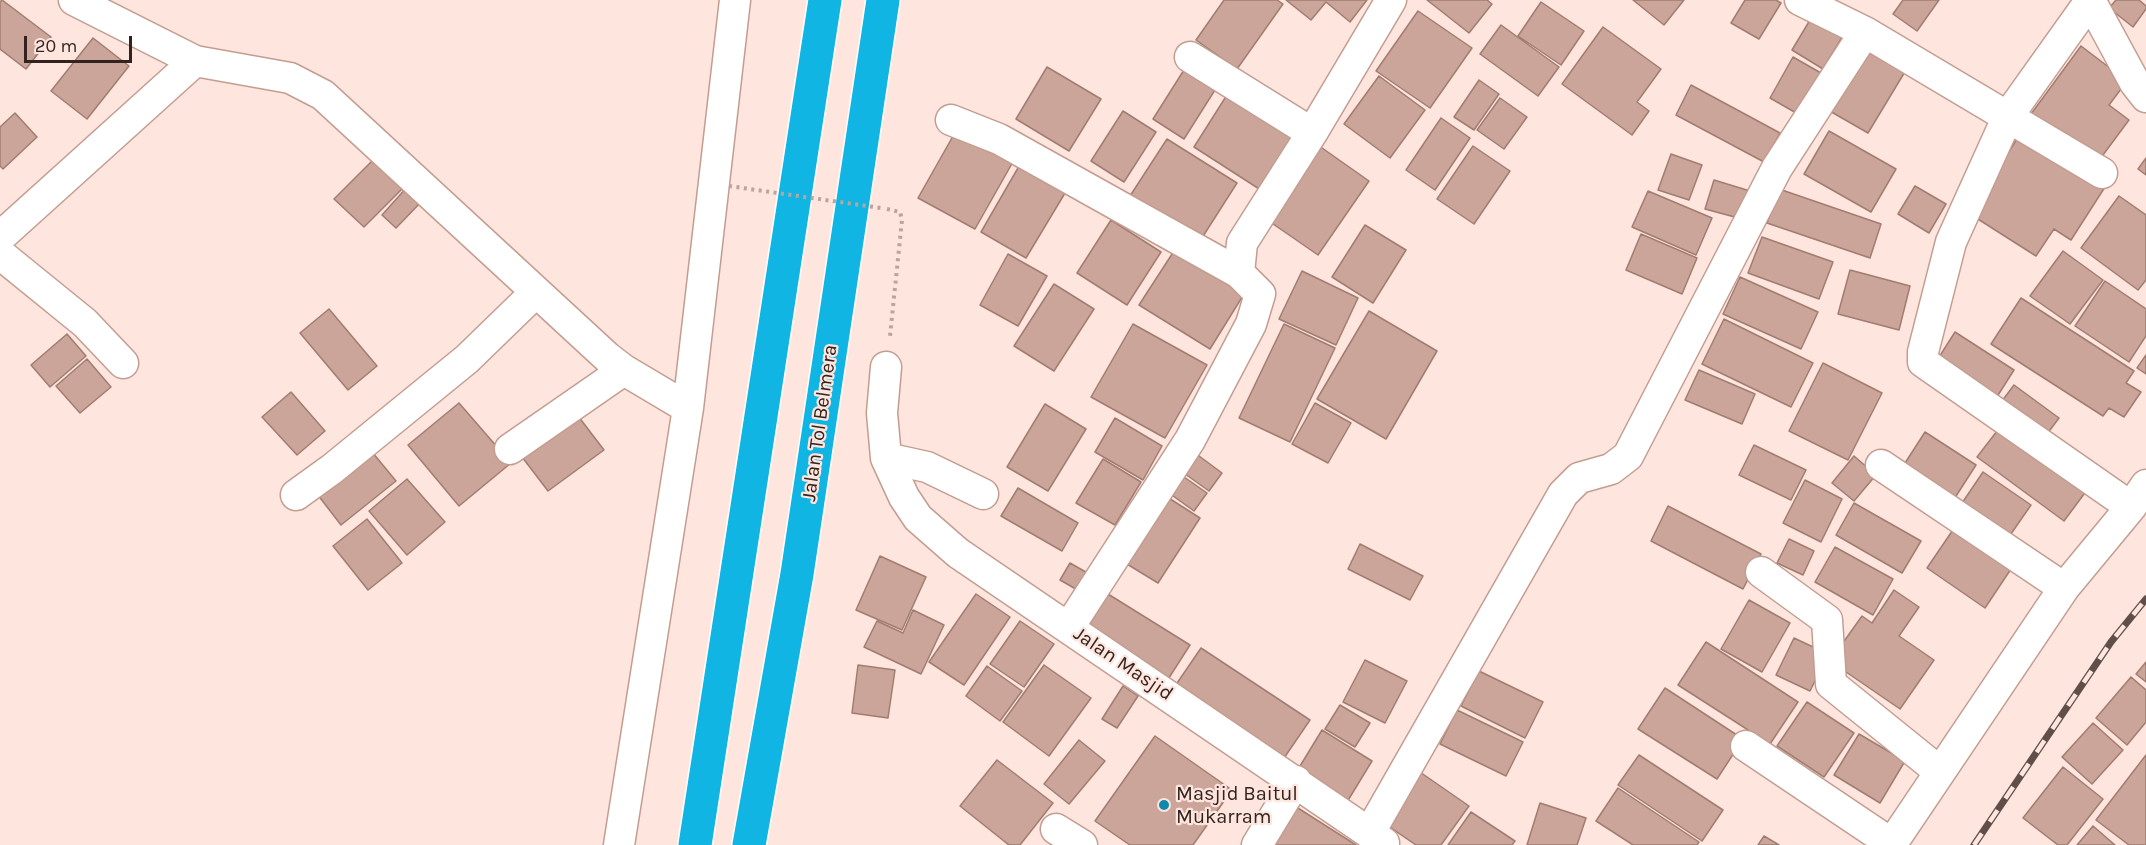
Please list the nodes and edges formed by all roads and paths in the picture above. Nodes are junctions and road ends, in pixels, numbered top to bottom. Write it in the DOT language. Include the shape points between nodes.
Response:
graph roads {
  1 [pos="74,0"];
  2 [pos="735,0"];
  3 [pos="825,0"];
  4 [pos="883,0"];
  5 [pos="1391,0"];
  6 [pos="1800,0"];
  7 [pos="2090,1"];
  8 [pos="1865,32"];
  9 [pos="1190,57"];
  10 [pos="195,61"];
  11 [pos="2146,97"];
  12 [pos="2008,116"];
  13 [pos="951,120"];
  14 [pos="1312,133"];
  15 [pos="2102,173"];
  16 [pos="729,186"];
  17 [pos="0,237"];
  18 [pos="0,254"];
  19 [pos="1239,273"];
  20 [pos="536,292"];
  21 [pos="123,363"];
  22 [pos="886,367"];
  23 [pos="624,370"];
  24 [pos="688,408"];
  25 [pos="510,449"];
  26 [pos="886,458"];
  27 [pos="1881,465"];
  28 [pos="983,494"];
  29 [pos="296,495"];
  30 [pos="2138,496"];
  31 [pos="1761,572"];
  32 [pos="2064,588"];
  33 [pos="1069,627"];
  34 [pos="1746,746"];
  35 [pos="1940,772"];
  36 [pos="1296,781"];
  37 [pos="1056,829"];
  38 [pos="1379,839"];
  39 [pos="1892,844"];
  40 [pos="619,845"];
  41 [pos="695,845"];
  42 [pos="749,845"];
  43 [pos="1082,845"];
  44 [pos="1257,845"];
  1 -- 10 [label="street"];
  2 -- 24 [label="street"];
  3 -- 41 [label="highway"];
  4 -- 42 [label="highway, Jalan Tol Belmera" via="797,574"];
  5 -- 14 [label="street"];
  6 -- 8 [label="street"];
  7 -- 11 [label="street"];
  7 -- 12 [label="street"];
  8 -- 12 [label="street"];
  8 -- 38 [label="street" via="1777,168 1628,456 1611,469 1579,478 1563,494"];
  9 -- 14 [label="street"];
  10 -- 17 [label="street"];
  10 -- 20 [label="street" via="290,78 323,95"];
  12 -- 15 [label="street"];
  12 -- 30 [label="street" via="1951,242 1923,363"];
  13 -- 19 [label="street" via="999,139"];
  14 -- 19 [label="street" via="1242,243"];
  16 -- 22 [label="path, bridge" via="900,212"];
  18 -- 21 [label="street" via="85,322"];
  19 -- 33 [label="street" via="1260,294 1251,324 1190,440"];
  20 -- 23 [label="street"];
  20 -- 29 [label="street" via="467,359"];
  22 -- 26 [label="street, Jalan Masjid" via="882,413"];
  23 -- 24 [label="street"];
  23 -- 25 [label="street"];
  24 -- 40 [label="street"];
  26 -- 28 [label="street" via="927,467"];
  26 -- 33 [label="street, Jalan Masjid" via="918,518 958,553"];
  27 -- 32 [label="street"];
  30 -- 32 [label="street"];
  31 -- 35 [label="street" via="1827,620 1831,684"];
  32 -- 35 [label="street"];
  33 -- 36 [label="street, Jalan Masjid"];
  34 -- 39 [label="street"];
  35 -- 39 [label="street"];
  36 -- 38 [label="street, Jalan Masjid"];
  36 -- 44 [label="street"];
  37 -- 43 [label="street"];
}
